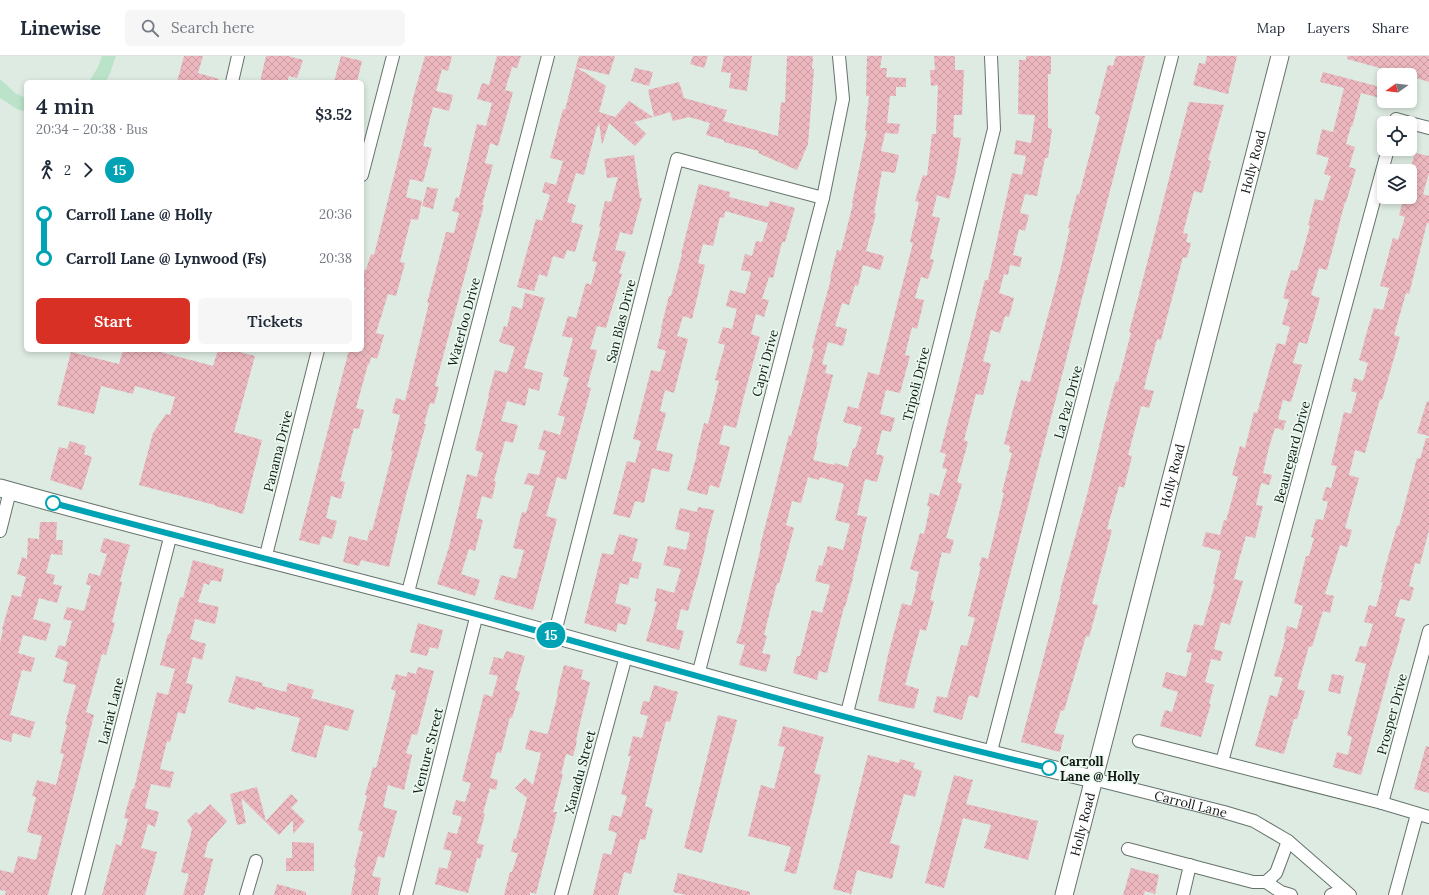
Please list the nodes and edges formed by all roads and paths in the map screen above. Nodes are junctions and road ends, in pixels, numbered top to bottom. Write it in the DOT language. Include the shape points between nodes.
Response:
graph roads {
  1 [pos="238,56"];
  2 [pos="393,56"];
  3 [pos="548,56"];
  4 [pos="839,56"];
  5 [pos="991,56"];
  6 [pos="1172,56"];
  7 [pos="1280,56"];
  8 [pos="232,80"];
  9 [pos="1417,125"];
  10 [pos="1429,128"];
  11 [pos="1386,156"];
  12 [pos="364,167"];
  13 [pos="823,198"];
  14 [pos="317,352"];
  15 [pos="5,490"];
  16 [pos="0,531"];
  17 [pos="171,534"];
  18 [pos="265,559"];
  19 [pos="407,596"];
  20 [pos="477,614"];
  21 [pos="1429,631"];
  22 [pos="554,636"];
  23 [pos="626,656"];
  24 [pos="698,676"];
  25 [pos="846,716"];
  26 [pos="1139,741"];
  27 [pos="990,755"];
  28 [pos="1222,762"];
  29 [pos="1093,779"];
  30 [pos="1382,804"];
  31 [pos="1417,814"];
  32 [pos="1429,817"];
  33 [pos="1288,841"];
  34 [pos="1128,849"];
  35 [pos="256,861"];
  36 [pos="1190,865"];
  37 [pos="1266,882"];
  38 [pos="1344,893"];
  39 [pos="78,895"];
  40 [pos="246,895"];
  41 [pos="406,895"];
  42 [pos="561,895"];
  43 [pos="1064,895"];
  44 [pos="1183,895"];
  45 [pos="1291,895"];
  46 [pos="1332,895"];
  47 [pos="1395,895"];
  1 -- 8 [label="street"];
  2 -- 12 [label="street"];
  3 -- 19 [label="street, Waterloo Drive"];
  4 -- 13 [label="street, Capri Drive" via="843,99"];
  5 -- 25 [label="street, Tripoli Drive" via="994,129"];
  6 -- 27 [label="street, La Paz Drive"];
  7 -- 29 [label="street, Holly Road"];
  9 -- 10 [label="street"];
  11 -- 28 [label="street, Beauregard Drive"];
  13 -- 22 [label="street, San Blas Drive" via="677,159"];
  13 -- 24 [label="street, Capri Drive"];
  14 -- 18 [label="street, Panama Drive"];
  15 -- 16 [label="street"];
  15 -- 17 [label="street, Carroll Lane"];
  17 -- 18 [label="street, Carroll Lane"];
  17 -- 39 [label="street, Lariat Lane"];
  18 -- 19 [label="street, Carroll Lane"];
  19 -- 20 [label="street, Carroll Lane"];
  20 -- 22 [label="street, Carroll Lane"];
  20 -- 41 [label="street, Venture Street"];
  21 -- 30 [label="street, Prosper Drive"];
  22 -- 23 [label="street, Carroll Lane"];
  23 -- 24 [label="street, Carroll Lane"];
  23 -- 42 [label="street, Xanadu Street"];
  24 -- 25 [label="street, Carroll Lane"];
  25 -- 27 [label="street, Carroll Lane"];
  26 -- 28 [label="street"];
  27 -- 29 [label="street, Carroll Lane"];
  28 -- 30 [label="street"];
  29 -- 33 [label="street, Carroll Lane" via="1254,821"];
  29 -- 43 [label="street, Holly Road"];
  30 -- 31 [label="street"];
  31 -- 32 [label="street"];
  31 -- 47 [label="street"];
  33 -- 37 [label="street" via="1276,873"];
  33 -- 38 [label="street, Carroll Lane"];
  34 -- 36 [label="street"];
  35 -- 40 [label="street"];
  36 -- 37 [label="street" via="1254,882"];
  36 -- 44 [label="street"];
  37 -- 45 [label="street"];
  38 -- 46 [label="street, Carroll Lane"];
}
